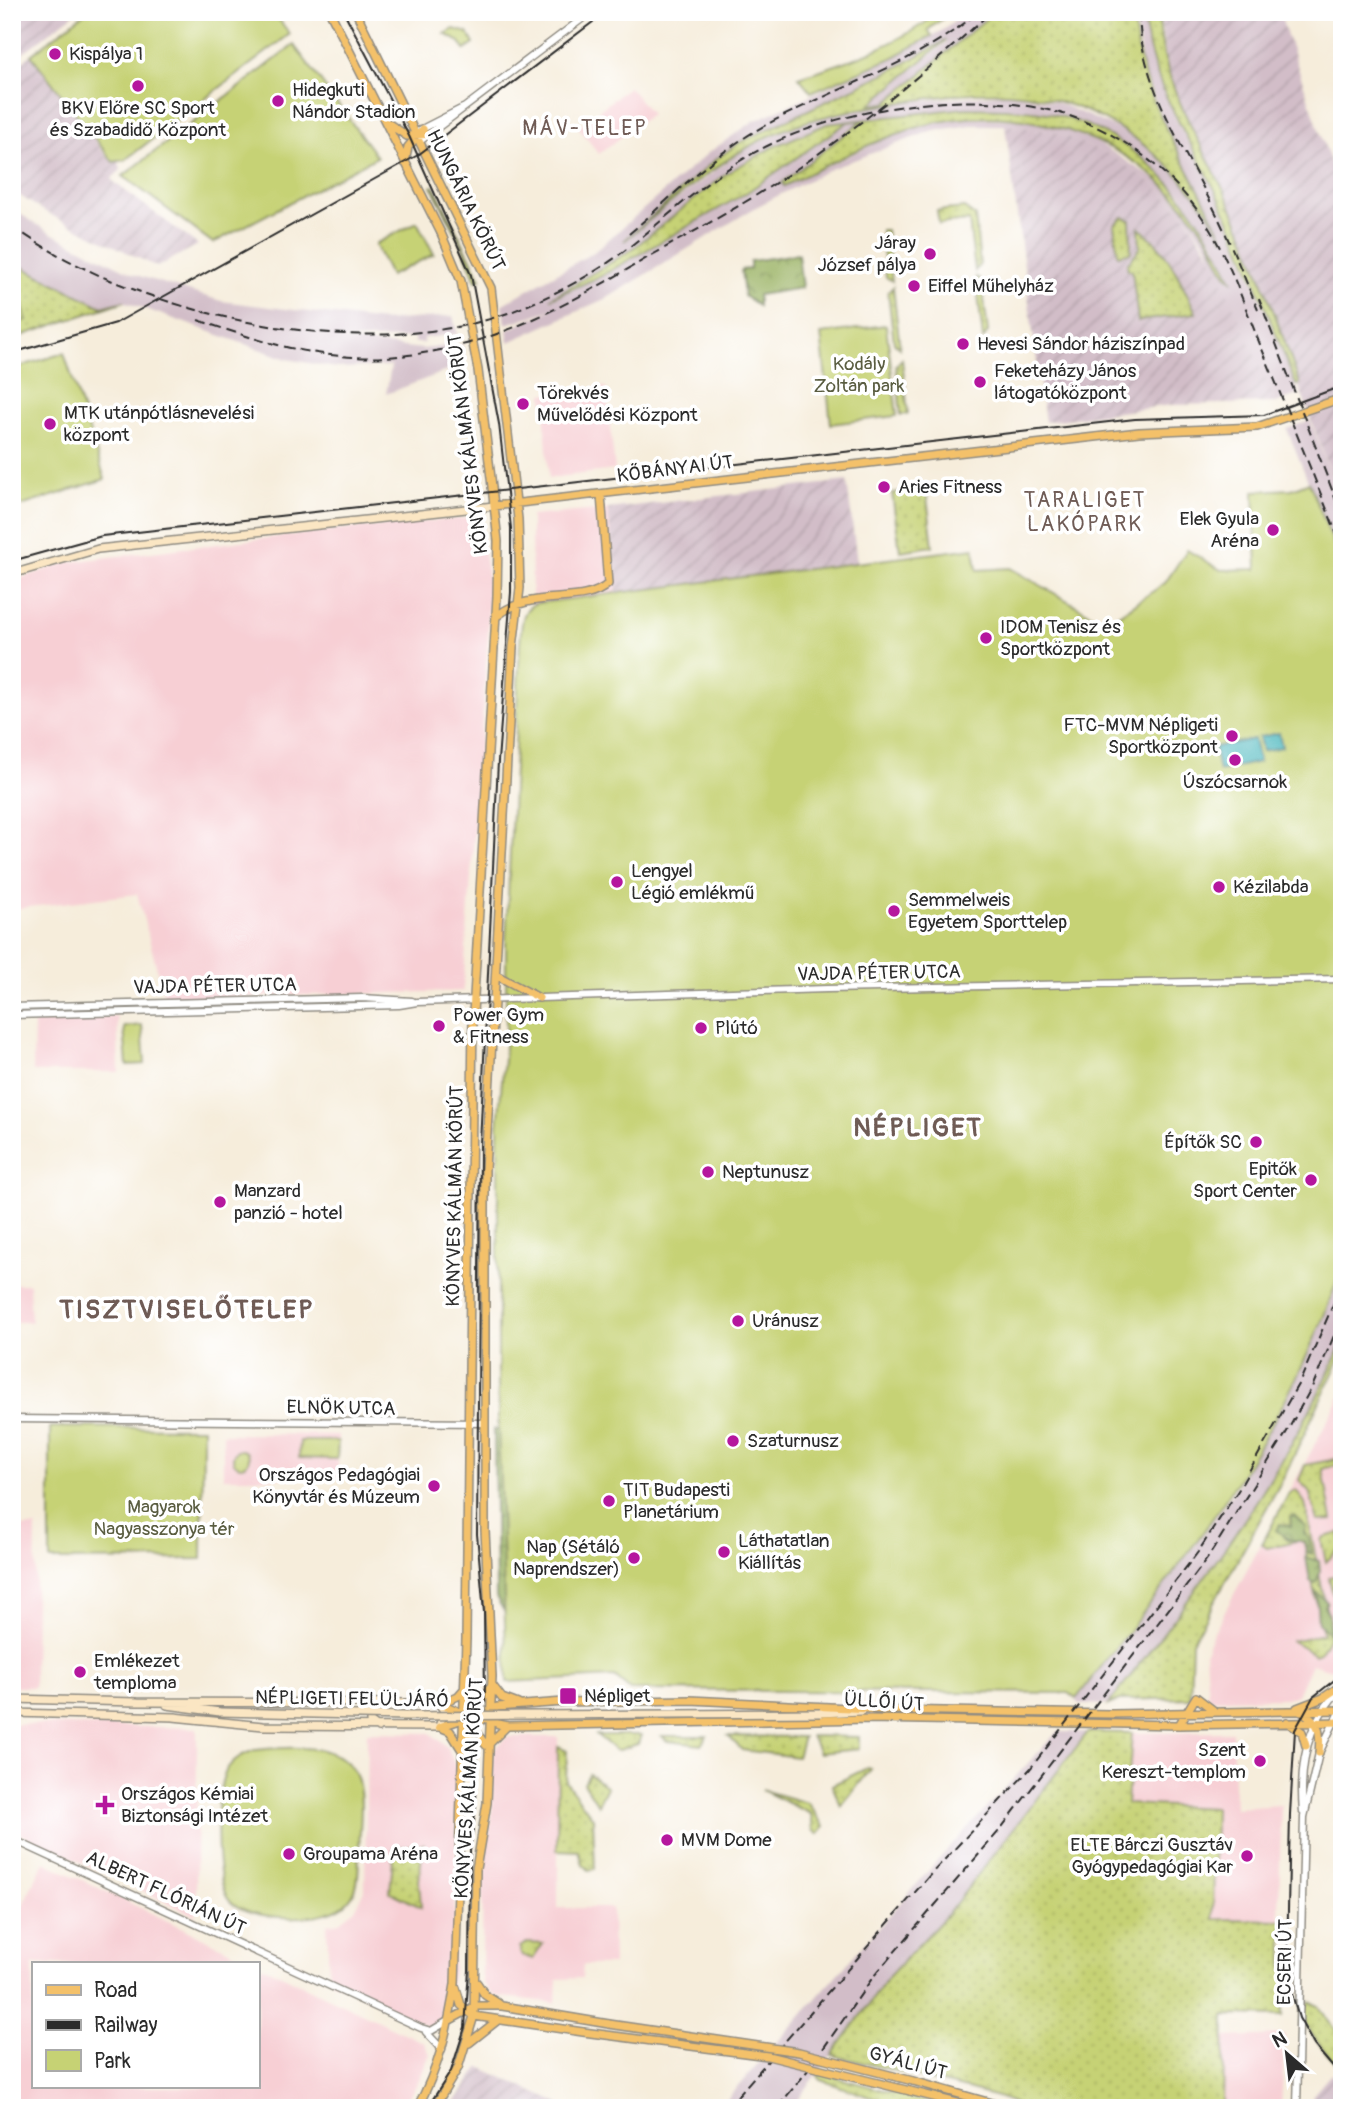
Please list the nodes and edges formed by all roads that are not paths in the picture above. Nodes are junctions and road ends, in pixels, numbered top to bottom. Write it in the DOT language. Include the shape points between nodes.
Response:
graph roads {
  1 [pos="330,12"];
  2 [pos="356,12"];
  3 [pos="591,12"];
  4 [pos="468,106"];
  5 [pos="381,117"];
  6 [pos="431,134"];
  7 [pos="417,135"];
  8 [pos="409,146"];
  9 [pos="396,147"];
  10 [pos="419,150"];
  11 [pos="427,156"];
  12 [pos="406,167"];
  13 [pos="461,281"];
  14 [pos="491,288"];
  15 [pos="1342,398"];
  16 [pos="601,495"];
  17 [pos="517,504"];
  18 [pos="494,506"];
  19 [pos="12,574"];
  20 [pos="518,602"];
  21 [pos="496,617"];
  22 [pos="496,975"];
  23 [pos="1342,979"];
  24 [pos="539,998"];
  25 [pos="474,1001"];
  26 [pos="495,1001"];
  27 [pos="418,1002"];
  28 [pos="12,1007"];
  29 [pos="12,1014"];
  30 [pos="12,1419"];
  31 [pos="485,1423"];
  32 [pos="469,1424"];
  33 [pos="492,1684"];
  34 [pos="1342,1686"];
  35 [pos="465,1687"];
  36 [pos="12,1699"];
  37 [pos="134,1702"];
  38 [pos="564,1702"];
  39 [pos="378,1703"];
  40 [pos="439,1703"];
  41 [pos="520,1704"];
  42 [pos="540,1704"];
  43 [pos="477,1708"];
  44 [pos="1341,1708"];
  45 [pos="890,1710"];
  46 [pos="1293,1710"];
  47 [pos="1323,1710"];
  48 [pos="1189,1711"];
  49 [pos="1214,1711"];
  50 [pos="220,1712"];
  51 [pos="12,1713"];
  52 [pos="820,1713"];
  53 [pos="487,1716"];
  54 [pos="173,1717"];
  55 [pos="465,1717"];
  56 [pos="871,1719"];
  57 [pos="1287,1722"];
  58 [pos="1315,1722"];
  59 [pos="1338,1722"];
  60 [pos="561,1725"];
  61 [pos="1179,1725"];
  62 [pos="507,1726"];
  63 [pos="540,1726"];
  64 [pos="439,1727"];
  65 [pos="474,1727"];
  66 [pos="378,1728"];
  67 [pos="1306,1746"];
  68 [pos="487,1747"];
  69 [pos="463,1751"];
  70 [pos="1320,1753"];
  71 [pos="1304,1817"];
  72 [pos="12,1839"];
  73 [pos="477,1983"];
  74 [pos="455,1984"];
  75 [pos="476,2006"];
  76 [pos="502,2006"];
  77 [pos="465,2010"];
  78 [pos="474,2016"];
  79 [pos="450,2020"];
  80 [pos="499,2020"];
  81 [pos="421,2028"];
  82 [pos="468,2045"];
  83 [pos="442,2050"];
  84 [pos="417,2108"];
  85 [pos="434,2108"];
  86 [pos="976,2108"];
  87 [pos="1009,2108"];
  88 [pos="1297,2108"];
  1 -- 5 [label="main road, HUNGÁRIA KÖRÚT"];
  2 -- 7 [label="main road, HUNGÁRIA KÖRÚT"];
  3 -- 4 [label="street"];
  4 -- 6 [label="street"];
  4 -- 7 [label="street"];
  5 -- 7 [label="main road" via="398,133"];
  5 -- 9 [label="main road, HUNGÁRIA KÖRÚT"];
  6 -- 7 [label="main road"];
  7 -- 8 [label="main road"];
  7 -- 9 [label="street"];
  7 -- 11 [label="main road, HUNGÁRIA KÖRÚT"];
  8 -- 9 [label="main road"];
  8 -- 10 [label="main road"];
  8 -- 12 [label="main road"];
  9 -- 12 [label="main road, HUNGÁRIA KÖRÚT"];
  10 -- 11 [label="main road"];
  10 -- 12 [label="main road" via="407,156"];
  11 -- 14 [label="main road, HUNGÁRIA KÖRÚT"];
  12 -- 13 [label="main road, HUNGÁRIA KÖRÚT"];
  13 -- 18 [label="main road, KÖNYVES KÁLMÁN KÖRÚT" via="478,370"];
  14 -- 17 [label="main road, KÖNYVES KÁLMÁN KÖRÚT"];
  15 -- 16 [label="main road, KŐBÁNYAI ÚT" via="1257,427 1139,432"];
  16 -- 17 [label="main road, KŐBÁNYAI ÚT"];
  16 -- 20 [label="main road" via="608,584 597,592"];
  17 -- 18 [label="main road, KŐBÁNYAI ÚT"];
  17 -- 20 [label="main road, KÖNYVES KÁLMÁN KÖRÚT"];
  18 -- 19 [label="main road, KŐBÁNYAI ÚT" via="108,547"];
  18 -- 21 [label="main road, KÖNYVES KÁLMÁN KÖRÚT"];
  20 -- 21 [label="main road"];
  20 -- 22 [label="main road, KÖNYVES KÁLMÁN KÖRÚT"];
  21 -- 25 [label="main road, KÖNYVES KÁLMÁN KÖRÚT"];
  22 -- 24 [label="main road"];
  22 -- 26 [label="main road, KÖNYVES KÁLMÁN KÖRÚT"];
  23 -- 24 [label="street, VAJDA PÉTER UTCA"];
  24 -- 26 [label="street, VAJDA PÉTER UTCA"];
  25 -- 26 [label="street, VAJDA PÉTER UTCA"];
  25 -- 27 [label="street, VAJDA PÉTER UTCA"];
  25 -- 32 [label="main road, KÖNYVES KÁLMÁN KÖRÚT"];
  26 -- 31 [label="main road, KÖNYVES KÁLMÁN KÖRÚT" via="485,1170"];
  27 -- 28 [label="street, VAJDA PÉTER UTCA" via="369,998"];
  27 -- 29 [label="street, VAJDA PÉTER UTCA"];
  30 -- 32 [label="street, ELNÖK UTCA"];
  31 -- 32 [label="street, ELNÖK UTCA"];
  31 -- 33 [label="main road, KÖNYVES KÁLMÁN KÖRÚT"];
  32 -- 35 [label="main road, KÖNYVES KÁLMÁN KÖRÚT"];
  33 -- 41 [label="main road" via="502,1698"];
  33 -- 43 [label="main road"];
  33 -- 53 [label="main road, KÖNYVES KÁLMÁN KÖRÚT"];
  34 -- 46 [label="main road"];
  34 -- 47 [label="street, ECSERI ÚT"];
  35 -- 40 [label="main road" via="458,1696"];
  35 -- 43 [label="main road"];
  35 -- 55 [label="main road, KÖNYVES KÁLMÁN KÖRÚT"];
  36 -- 37 [label="main road"];
  37 -- 39 [label="main road"];
  37 -- 50 [label="main road"];
  38 -- 42 [label="main road"];
  38 -- 45 [label="main road" via="690,1700"];
  38 -- 60 [label="main road" via="569,1712"];
  39 -- 40 [label="main road"];
  39 -- 66 [label="main road" via="370,1710 370,1722"];
  40 -- 55 [label="main road" via="453,1706"];
  40 -- 64 [label="main road" via="444,1714"];
  41 -- 42 [label="main road"];
  41 -- 53 [label="main road" via="496,1707"];
  42 -- 63 [label="main road" via="534,1711"];
  43 -- 53 [label="main road"];
  43 -- 55 [label="main road"];
  44 -- 47 [label="main road, ÜLLŐI ÚT"];
  44 -- 59 [label="street, ECSERI ÚT"];
  45 -- 48 [label="main road, ÜLLŐI ÚT"];
  45 -- 52 [label="main road, ÜLLŐI ÚT"];
  46 -- 47 [label="main road, ÜLLŐI ÚT"];
  46 -- 49 [label="main road, ÜLLŐI ÚT"];
  46 -- 58 [label="main road"];
  47 -- 58 [label="street, ECSERI ÚT"];
  48 -- 49 [label="main road, ÜLLŐI ÚT"];
  48 -- 49 [label="main road" via="1196,1697"];
  48 -- 61 [label="main road"];
  50 -- 52 [label="main road, NÉPLIGETI FELÜLJÁRÓ, bridge" via="406,1716"];
  50 -- 54 [label="main road"];
  51 -- 54 [label="main road"];
  52 -- 56 [label="main road, ÜLLŐI ÚT"];
  53 -- 62 [label="main road"];
  53 -- 65 [label="main road"];
  53 -- 68 [label="main road, KÖNYVES KÁLMÁN KÖRÚT"];
  54 -- 66 [label="main road" via="263,1726"];
  55 -- 64 [label="main road"];
  55 -- 65 [label="main road"];
  55 -- 69 [label="main road, KÖNYVES KÁLMÁN KÖRÚT"];
  56 -- 60 [label="main road"];
  56 -- 61 [label="main road, ÜLLŐI ÚT"];
  57 -- 58 [label="main road, ÜLLŐI ÚT"];
  57 -- 61 [label="main road, ÜLLŐI ÚT"];
  57 -- 67 [label="main road" via="1302,1732"];
  58 -- 59 [label="main road, ÜLLŐI ÚT"];
  58 -- 67 [label="street, ECSERI ÚT"];
  58 -- 70 [label="main road" via="1321,1737"];
  59 -- 70 [label="street, ECSERI ÚT"];
  60 -- 63 [label="main road"];
  62 -- 63 [label="main road"];
  62 -- 68 [label="main road"];
  64 -- 66 [label="main road"];
  64 -- 69 [label="main road" via="450,1731"];
  65 -- 68 [label="main road"];
  65 -- 69 [label="main road"];
  67 -- 71 [label="street, ECSERI ÚT" via="1301,1786"];
  68 -- 73 [label="main road, KÖNYVES KÁLMÁN KÖRÚT" via="487,1803 476,1869"];
  69 -- 74 [label="main road, KÖNYVES KÁLMÁN KÖRÚT"];
  70 -- 71 [label="street, ECSERI ÚT"];
  71 -- 88 [label="street, ECSERI ÚT"];
  72 -- 81 [label="street, ALBERT FLÓRIÁN ÚT"];
  73 -- 75 [label="main road, KÖNYVES KÁLMÁN KÖRÚT"];
  73 -- 76 [label="main road"];
  74 -- 77 [label="main road"];
  74 -- 79 [label="main road, KÖNYVES KÁLMÁN KÖRÚT"];
  75 -- 76 [label="main road"];
  75 -- 77 [label="main road"];
  75 -- 78 [label="main road, KÖNYVES KÁLMÁN KÖRÚT"];
  76 -- 87 [label="main road, GYÁLI ÚT, bridge" via="799,2052"];
  77 -- 78 [label="main road"];
  77 -- 79 [label="main road"];
  78 -- 80 [label="main road"];
  78 -- 82 [label="main road, KÖNYVES KÁLMÁN KÖRÚT"];
  79 -- 81 [label="street" via="439,2029"];
  79 -- 83 [label="main road, KÖNYVES KÁLMÁN KÖRÚT"];
  80 -- 82 [label="main road"];
  80 -- 86 [label="main road, GYÁLI ÚT, bridge" via="730,2049"];
  81 -- 83 [label="street, ALBERT FLÓRIÁN ÚT"];
  82 -- 85 [label="main road, KÖNYVES KÁLMÁN KÖRÚT"];
  83 -- 84 [label="main road, KÖNYVES KÁLMÁN KÖRÚT"];
}
